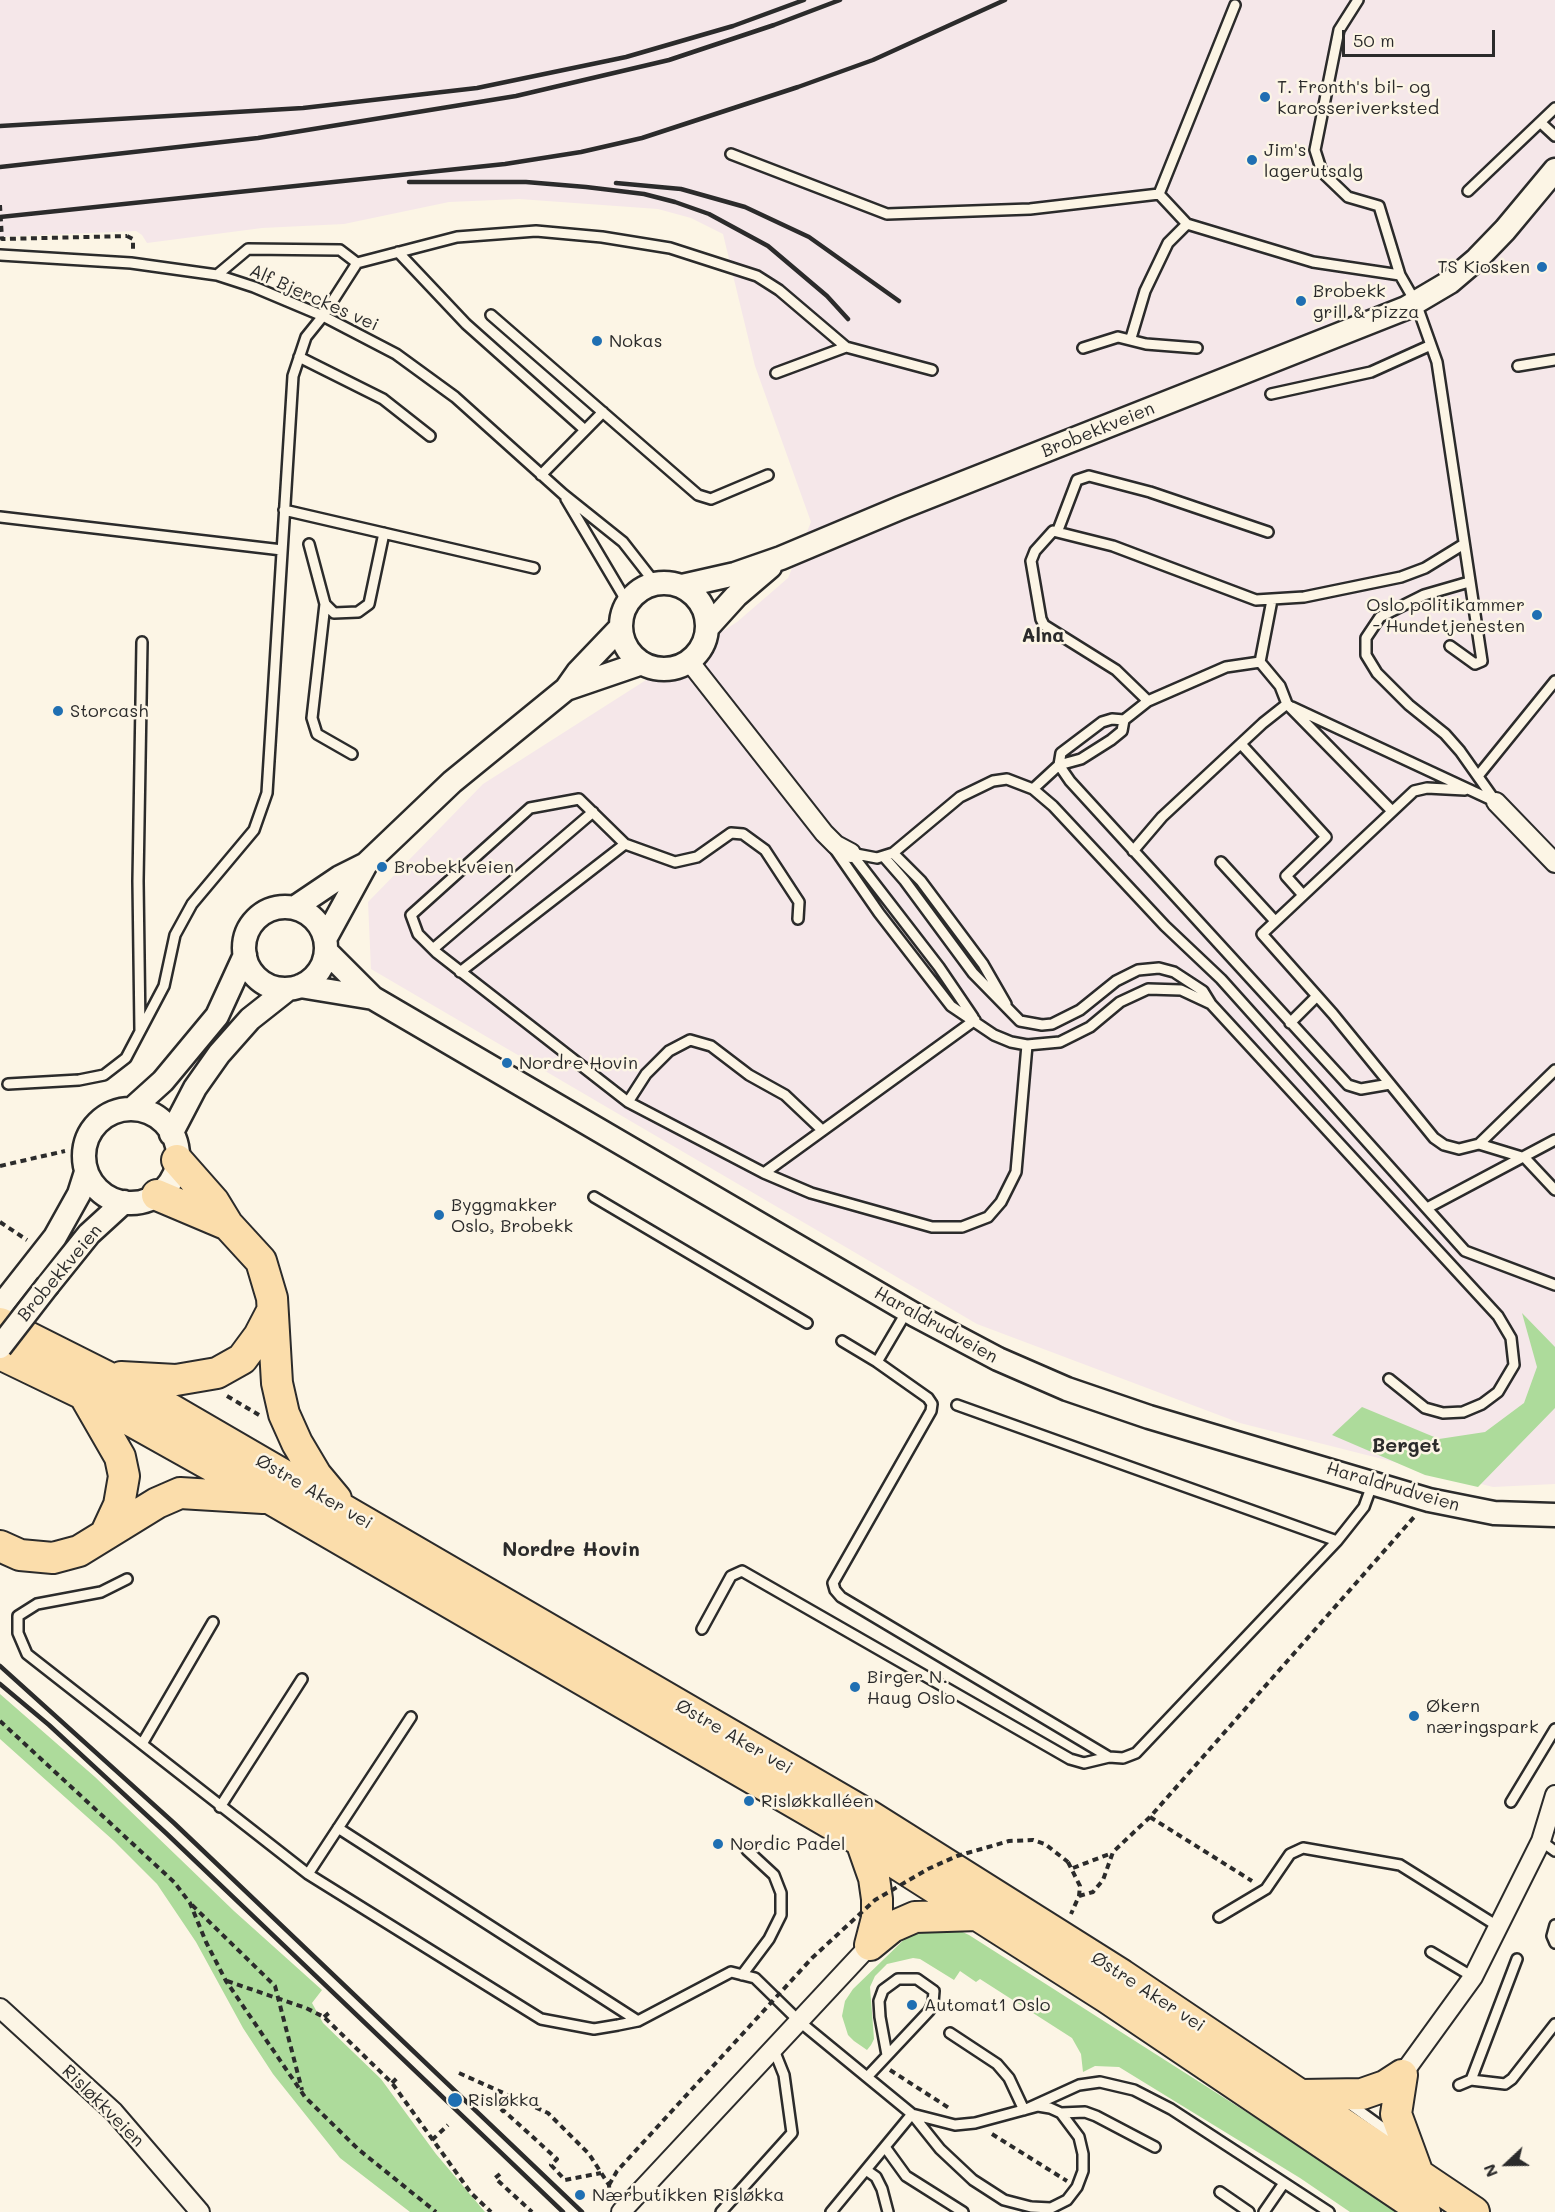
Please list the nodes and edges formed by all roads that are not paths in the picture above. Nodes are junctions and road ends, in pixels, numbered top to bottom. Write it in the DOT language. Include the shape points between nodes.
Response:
graph roads {
  1 [pos="1358,0"];
  2 [pos="1235,6"];
  3 [pos="1555,108"];
  4 [pos="1541,123"];
  5 [pos="1555,136"];
  6 [pos="731,154"];
  7 [pos="1555,170"];
  8 [pos="1468,191"];
  9 [pos="1159,194"];
  10 [pos="1187,224"];
  11 [pos="398,252"];
  12 [pos="0,255"];
  13 [pos="357,263"];
  14 [pos="217,275"];
  15 [pos="1400,275"];
  16 [pos="1416,303"];
  17 [pos="491,315"];
  18 [pos="323,316"];
  19 [pos="1131,338"];
  20 [pos="1431,345"];
  21 [pos="846,347"];
  22 [pos="1083,348"];
  23 [pos="1197,348"];
  24 [pos="299,357"];
  25 [pos="1555,360"];
  26 [pos="1518,366"];
  27 [pos="932,370"];
  28 [pos="776,373"];
  29 [pos="1271,394"];
  30 [pos="603,412"];
  31 [pos="585,430"];
  32 [pos="430,436"];
  33 [pos="541,474"];
  34 [pos="768,475"];
  35 [pos="563,494"];
  36 [pos="284,510"];
  37 [pos="0,517"];
  38 [pos="1058,530"];
  39 [pos="1268,532"];
  40 [pos="384,533"];
  41 [pos="309,543"];
  42 [pos="1464,544"];
  43 [pos="282,550"];
  44 [pos="781,558"];
  45 [pos="534,568"];
  46 [pos="1469,582"];
  47 [pos="655,583"];
  48 [pos="682,586"];
  49 [pos="1272,600"];
  50 [pos="627,602"];
  51 [pos="325,604"];
  52 [pos="620,628"];
  53 [pos="707,628"];
  54 [pos="142,642"];
  55 [pos="1450,646"];
  56 [pos="689,662"];
  57 [pos="1260,662"];
  58 [pos="642,663"];
  59 [pos="1555,681"];
  60 [pos="566,689"];
  61 [pos="1148,701"];
  62 [pos="1287,704"];
  63 [pos="1124,720"];
  64 [pos="1241,744"];
  65 [pos="352,754"];
  66 [pos="1059,765"];
  67 [pos="1478,776"];
  68 [pos="1033,789"];
  69 [pos="1465,790"];
  70 [pos="1496,802"];
  71 [pos="1392,811"];
  72 [pos="593,812"];
  73 [pos="824,833"];
  74 [pos="625,844"];
  75 [pos="1132,851"];
  76 [pos="850,853"];
  77 [pos="888,855"];
  78 [pos="1221,861"];
  79 [pos="1555,863"];
  80 [pos="366,864"];
  81 [pos="1303,895"];
  82 [pos="294,908"];
  83 [pos="798,920"];
  84 [pos="1275,921"];
  85 [pos="326,945"];
  86 [pos="433,949"];
  87 [pos="245,955"];
  88 [pos="460,972"];
  89 [pos="294,988"];
  90 [pos="1317,996"];
  91 [pos="373,998"];
  92 [pos="1211,1004"];
  93 [pos="1013,1016"];
  94 [pos="975,1020"];
  95 [pos="1290,1023"];
  96 [pos="140,1033"];
  97 [pos="1027,1045"];
  98 [pos="1555,1070"];
  99 [pos="8,1084"];
  100 [pos="1390,1084"];
  101 [pos="628,1102"];
  102 [pos="132,1109"];
  103 [pos="822,1130"];
  104 [pos="1555,1140"];
  105 [pos="1479,1144"];
  106 [pos="174,1147"];
  107 [pos="1525,1158"];
  108 [pos="86,1172"];
  109 [pos="764,1173"];
  110 [pos="1555,1190"];
  111 [pos="157,1195"];
  112 [pos="594,1197"];
  113 [pos="124,1202"];
  114 [pos="1428,1207"];
  115 [pos="228,1225"];
  116 [pos="1555,1285"];
  117 [pos="0,1307"];
  118 [pos="907,1311"];
  119 [pos="271,1313"];
  120 [pos="0,1323"];
  121 [pos="807,1323"];
  122 [pos="842,1341"];
  123 [pos="0,1347"];
  124 [pos="0,1354"];
  125 [pos="877,1362"];
  126 [pos="108,1376"];
  127 [pos="1389,1379"];
  128 [pos="85,1395"];
  129 [pos="957,1405"];
  130 [pos="1373,1483"];
  131 [pos="269,1498"];
  132 [pos="348,1512"];
  133 [pos="1555,1515"];
  134 [pos="106,1533"];
  135 [pos="1337,1541"];
  136 [pos="0,1546"];
  137 [pos="127,1579"];
  138 [pos="213,1622"];
  139 [pos="702,1629"];
  140 [pos="302,1679"];
  141 [pos="411,1717"];
  142 [pos="1555,1729"];
  143 [pos="142,1744"];
  144 [pos="1109,1757"];
  145 [pos="1555,1795"];
  146 [pos="1511,1802"];
  147 [pos="220,1807"];
  148 [pos="338,1828"];
  149 [pos="861,1841"];
  150 [pos="1548,1846"];
  151 [pos="747,1850"];
  152 [pos="308,1874"];
  153 [pos="979,1915"];
  154 [pos="1220,1917"];
  155 [pos="1555,1925"];
  156 [pos="1499,1927"];
  157 [pos="1555,1943"];
  158 [pos="870,1945"];
  159 [pos="1431,1952"];
  160 [pos="1517,1959"];
  161 [pos="742,1975"];
  162 [pos="1473,1977"];
  163 [pos="0,2008"];
  164 [pos="638,2021"];
  165 [pos="800,2022"];
  166 [pos="1555,2024"];
  167 [pos="951,2033"];
  168 [pos="774,2050"];
  169 [pos="887,2055"];
  170 [pos="1402,2075"];
  171 [pos="868,2076"];
  172 [pos="1471,2080"];
  173 [pos="1459,2085"];
  174 [pos="1302,2095"];
  175 [pos="1338,2095"];
  176 [pos="1024,2110"];
  177 [pos="1061,2113"];
  178 [pos="912,2114"];
  179 [pos="1406,2144"];
  180 [pos="885,2146"];
  181 [pos="1155,2147"];
  182 [pos="866,2170"];
  183 [pos="1418,2174"];
  184 [pos="1284,2183"];
  185 [pos="1220,2192"];
  186 [pos="615,2206"];
  187 [pos="200,2212"];
  188 [pos="721,2212"];
  189 [pos="831,2212"];
  190 [pos="888,2212"];
  191 [pos="963,2212"];
  192 [pos="1250,2212"];
  193 [pos="1264,2212"];
  194 [pos="1329,2212"];
  195 [pos="1425,2212"];
  196 [pos="1474,2212"];
  1 -- 15 [label="lane" via="1339,30 1315,150 1322,172 1348,197 1378,206"];
  2 -- 9 [label="lane"];
  3 -- 4 [label="lane"];
  4 -- 5 [label="lane"];
  4 -- 8 [label="lane"];
  6 -- 9 [label="lane" via="887,214 1030,209"];
  7 -- 16 [label="street, Brobekkveien" via="1477,259"];
  9 -- 10 [label="lane"];
  10 -- 15 [label="lane" via="1313,262"];
  10 -- 19 [label="lane" via="1168,243 1145,291"];
  11 -- 13 [label="lane"];
  11 -- 21 [label="lane" via="457,237 536,231 670,248 757,276"];
  11 -- 31 [label="lane" via="466,324"];
  12 -- 14 [label="lane, Alf Bjerckes vei" via="130,263"];
  13 -- 14 [label="lane" via="340,250 248,249"];
  13 -- 18 [label="lane"];
  14 -- 18 [label="lane, Alf Bjerckes vei"];
  15 -- 16 [label="lane"];
  16 -- 20 [label="lane"];
  16 -- 44 [label="street, Brobekkveien"];
  17 -- 30 [label="lane"];
  18 -- 24 [label="lane" via="306,337"];
  18 -- 33 [label="lane, Alf Bjerckes vei" via="396,354 455,397"];
  19 -- 22 [label="lane" via="1118,337"];
  19 -- 23 [label="lane" via="1146,344"];
  20 -- 29 [label="lane" via="1371,372"];
  20 -- 42 [label="lane" via="1442,387"];
  21 -- 27 [label="lane"];
  21 -- 28 [label="lane"];
  24 -- 32 [label="lane" via="382,399"];
  24 -- 36 [label="lane" via="293,376"];
  25 -- 26 [label="lane"];
  30 -- 31 [label="lane"];
  30 -- 34 [label="lane" via="698,495 711,499"];
  31 -- 33 [label="lane"];
  33 -- 35 [label="lane, Alf Bjerckes vei"];
  35 -- 47 [label="lane, Alf Bjerckes vei" via="623,542"];
  35 -- 50 [label="lane, Alf Bjerckes vei"];
  36 -- 40 [label="lane"];
  36 -- 43 [label="lane"];
  37 -- 43 [label="lane"];
  38 -- 39 [label="lane" via="1077,480 1089,476"];
  38 -- 49 [label="lane" via="1113,546 1256,600"];
  38 -- 61 [label="lane" via="1049,534 1031,561 1041,620 1116,670"];
  40 -- 45 [label="lane"];
  40 -- 51 [label="lane" via="369,604 358,612 334,614"];
  41 -- 51 [label="lane"];
  42 -- 46 [label="lane"];
  42 -- 49 [label="lane" via="1425,568 1401,577"];
  43 -- 96 [label="lane" via="267,793 254,830 192,904 175,935 164,986"];
  44 -- 48 [label="street, Brobekkveien"];
  44 -- 53 [label="street, Brobekkveien" via="736,596"];
  46 -- 55 [label="lane" via="1482,662 1475,664"];
  46 -- 67 [label="lane" via="1424,595 1380,617 1366,638 1366,655 1377,673 1409,705 1445,734"];
  47 -- 48 [label="street"];
  47 -- 50 [label="street" via="639,589"];
  48 -- 53 [label="street" via="696,596 705,611"];
  49 -- 57 [label="lane"];
  50 -- 52 [label="street"];
  51 -- 65 [label="lane" via="312,718 317,734"];
  52 -- 58 [label="street" via="626,649"];
  52 -- 60 [label="street"];
  53 -- 56 [label="street" via="698,652"];
  54 -- 96 [label="lane"];
  56 -- 58 [label="street" via="665,669"];
  56 -- 73 [label="street"];
  57 -- 61 [label="lane" via="1226,667"];
  57 -- 62 [label="lane" via="1280,686"];
  58 -- 60 [label="street"];
  59 -- 67 [label="lane"];
  60 -- 80 [label="street" via="465,770"];
  61 -- 63 [label="lane"];
  62 -- 64 [label="lane"];
  62 -- 69 [label="lane"];
  62 -- 71 [label="lane"];
  63 -- 66 [label="lane" via="1122,731 1111,740 1081,759"];
  63 -- 66 [label="lane" via="1102,722 1078,738 1061,753"];
  64 -- 75 [label="lane"];
  64 -- 81 [label="lane" via="1326,837 1286,876"];
  66 -- 68 [label="lane"];
  66 -- 75 [label="lane"];
  67 -- 70 [label="lane"];
  68 -- 77 [label="lane" via="1007,779 979,786"];
  68 -- 114 [label="lane" via="1221,979"];
  69 -- 70 [label="lane"];
  69 -- 71 [label="lane" via="1420,789"];
  70 -- 79 [label="street"];
  71 -- 81 [label="lane"];
  72 -- 74 [label="lane"];
  72 -- 86 [label="lane"];
  72 -- 86 [label="lane" via="579,800 530,808 411,915 417,934"];
  73 -- 76 [label="street"];
  73 -- 94 [label="lane" via="879,913 951,1006"];
  74 -- 83 [label="lane" via="675,862 697,857 731,833 742,834 765,850 799,902"];
  74 -- 88 [label="lane"];
  75 -- 95 [label="lane"];
  76 -- 77 [label="lane" via="861,857"];
  76 -- 94 [label="lane"];
  77 -- 93 [label="lane" via="972,973"];
  77 -- 93 [label="lane" via="921,881 983,964"];
  78 -- 84 [label="lane"];
  80 -- 82 [label="street"];
  80 -- 85 [label="street"];
  81 -- 84 [label="lane"];
  82 -- 85 [label="street" via="314,919"];
  82 -- 87 [label="street" via="275,908 257,918 246,935"];
  84 -- 90 [label="lane" via="1262,934"];
  85 -- 89 [label="street" via="318,972"];
  85 -- 91 [label="street, Haraldrudveien"];
  86 -- 88 [label="lane"];
  87 -- 89 [label="street" via="260,980"];
  87 -- 102 [label="street" via="218,1016 163,1081"];
  88 -- 101 [label="lane"];
  89 -- 91 [label="street, Haraldrudveien"];
  89 -- 106 [label="street" via="250,1019 219,1054 195,1088"];
  90 -- 95 [label="lane"];
  90 -- 100 [label="lane"];
  91 -- 118 [label="street, Haraldrudveien"];
  92 -- 93 [label="lane" via="1203,991 1188,980 1159,968 1127,975 1080,1010 1052,1024 1029,1024"];
  92 -- 97 [label="lane" via="1181,990 1148,989 1120,1002 1078,1035 1060,1042"];
  92 -- 127 [label="lane" via="1490,1307 1512,1338 1514,1365 1498,1392 1463,1412 1443,1413 1425,1408"];
  94 -- 97 [label="lane" via="994,1035"];
  94 -- 103 [label="lane"];
  95 -- 100 [label="lane" via="1348,1085 1361,1089"];
  96 -- 99 [label="lane" via="126,1058 104,1075"];
  97 -- 109 [label="lane" via="1016,1172 1001,1202 988,1217 962,1227 932,1227 811,1193"];
  98 -- 105 [label="lane"];
  100 -- 105 [label="lane" via="1444,1145 1459,1149"];
  101 -- 103 [label="lane" via="661,1058 690,1040 711,1046 749,1076 785,1095"];
  101 -- 109 [label="lane"];
  102 -- 106 [label="street" via="159,1119"];
  102 -- 108 [label="street" via="107,1116 97,1124 85,1146"];
  103 -- 109 [label="lane"];
  104 -- 107 [label="lane"];
  105 -- 107 [label="lane"];
  106 -- 111 [label="street" via="171,1180"];
  106 -- 115 [label="highway"];
  107 -- 110 [label="lane"];
  107 -- 114 [label="lane"];
  108 -- 113 [label="street" via="97,1189"];
  108 -- 117 [label="street, Brobekkveien" via="69,1215"];
  111 -- 113 [label="street" via="141,1202"];
  111 -- 115 [label="highway"];
  112 -- 121 [label="lane"];
  113 -- 123 [label="street, Brobekkveien, bridge" via="89,1234"];
  114 -- 116 [label="lane" via="1465,1251"];
  115 -- 119 [label="highway" via="261,1261 270,1285"];
  118 -- 125 [label="lane"];
  118 -- 130 [label="street, Haraldrudveien" via="998,1359 1067,1389 1149,1418"];
  119 -- 126 [label="highway" via="242,1359 217,1373 176,1380"];
  119 -- 132 [label="highway" via="280,1400 290,1429 316,1475"];
  120 -- 126 [label="highway, Østre Aker vei"];
  122 -- 125 [label="lane"];
  124 -- 128 [label="highway, Østre Aker vei"];
  125 -- 144 [label="lane" via="928,1398 932,1411 833,1582 835,1590"];
  126 -- 132 [label="highway, Østre Aker vei"];
  128 -- 131 [label="highway, Østre Aker vei"];
  128 -- 134 [label="highway" via="120,1457 124,1476 119,1505"];
  129 -- 135 [label="lane"];
  130 -- 133 [label="street, Haraldrudveien" via="1494,1513"];
  130 -- 135 [label="lane" via="1364,1507"];
  131 -- 134 [label="highway" via="180,1493"];
  131 -- 149 [label="highway, Østre Aker vei"];
  132 -- 174 [label="highway, Østre Aker vei" via="868,1815 1074,1944"];
  134 -- 136 [label="highway" via="79,1551 53,1558 20,1555"];
  135 -- 144 [label="lane" via="1136,1753 1123,1758"];
  137 -- 143 [label="lane" via="101,1592 37,1604 18,1616 18,1633 27,1654"];
  138 -- 143 [label="lane"];
  139 -- 144 [label="lane" via="731,1576 742,1571 1070,1759 1084,1763"];
  140 -- 147 [label="lane"];
  141 -- 148 [label="lane"];
  142 -- 146 [label="lane"];
  143 -- 147 [label="lane"];
  145 -- 150 [label="street"];
  147 -- 152 [label="lane"];
  148 -- 152 [label="lane"];
  148 -- 164 [label="lane"];
  149 -- 153 [label="highway, Østre Aker vei"];
  149 -- 158 [label="highway" via="877,1899"];
  150 -- 156 [label="street"];
  151 -- 161 [label="lane" via="774,1875 781,1916 769,1940"];
  152 -- 164 [label="lane" via="542,2019 594,2029"];
  153 -- 158 [label="highway" via="915,1917 892,1927"];
  153 -- 195 [label="highway, Østre Aker vei"];
  154 -- 156 [label="lane" via="1266,1890 1290,1854 1303,1848 1400,1865"];
  155 -- 157 [label="lane"];
  156 -- 162 [label="street"];
  158 -- 165 [label="street"];
  159 -- 162 [label="lane"];
  160 -- 172 [label="lane"];
  161 -- 164 [label="lane" via="731,1972"];
  161 -- 165 [label="lane" via="754,1978"];
  162 -- 170 [label="street"];
  163 -- 187 [label="street, Risløkkveien" via="114,2112"];
  165 -- 168 [label="street"];
  165 -- 171 [label="lane"];
  166 -- 172 [label="lane" via="1505,2084"];
  167 -- 176 [label="lane" via="997,2064 1009,2078"];
  168 -- 186 [label="street"];
  168 -- 188 [label="lane" via="784,2075 792,2133"];
  169 -- 169 [label="lane" via="933,2003 934,1991 918,1979 898,1979 883,1990 879,2001"];
  169 -- 171 [label="lane"];
  170 -- 175 [label="highway" via="1375,2090"];
  170 -- 179 [label="highway" via="1396,2114"];
  171 -- 178 [label="lane"];
  172 -- 173 [label="lane"];
  174 -- 175 [label="highway"];
  174 -- 183 [label="highway, Østre Aker vei"];
  175 -- 179 [label="lane"];
  176 -- 177 [label="lane" via="1050,2108"];
  176 -- 178 [label="lane" via="955,2125"];
  176 -- 184 [label="lane" via="1079,2085 1117,2085 1171,2109"];
  177 -- 178 [label="lane" via="1079,2137 1083,2171 1067,2200 1050,2208 1004,2200 973,2180 940,2149"];
  177 -- 181 [label="lane" via="1096,2116"];
  178 -- 180 [label="lane"];
  179 -- 183 [label="highway"];
  180 -- 182 [label="lane"];
  180 -- 191 [label="lane" via="906,2176"];
  182 -- 189 [label="lane"];
  182 -- 190 [label="lane" via="876,2177"];
  183 -- 196 [label="highway, Østre Aker vei"];
  184 -- 193 [label="lane"];
  184 -- 194 [label="lane"];
  185 -- 192 [label="lane"];
}
